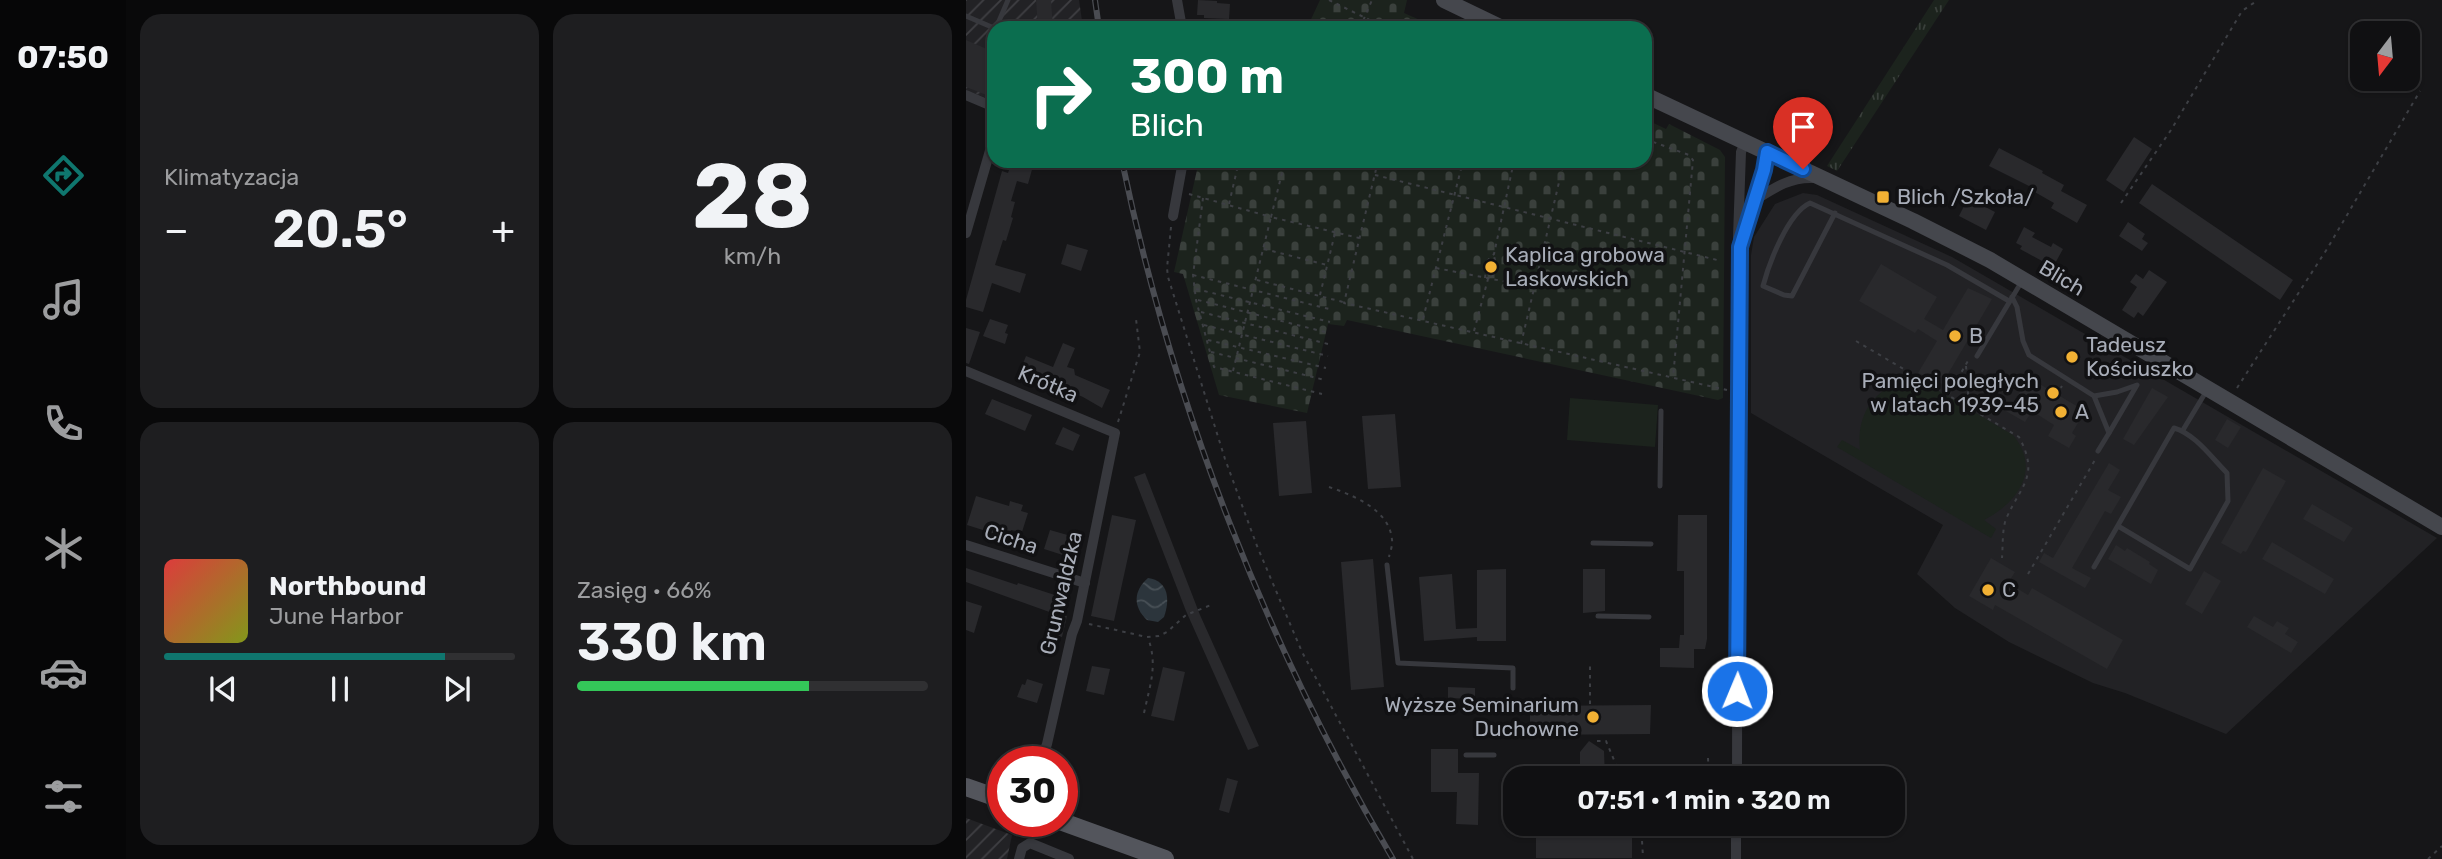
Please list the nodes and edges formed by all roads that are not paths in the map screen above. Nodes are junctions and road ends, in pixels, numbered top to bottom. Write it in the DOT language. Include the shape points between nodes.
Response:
graph roads {
  1 [pos="1008,0"];
  2 [pos="1177,0"];
  3 [pos="1444,0"];
  4 [pos="966,16"];
  5 [pos="998,21"];
  6 [pos="1181,21"];
  7 [pos="1488,21"];
  8 [pos="987,25"];
  9 [pos="966,95"];
  10 [pos="1652,98"];
  11 [pos="987,104"];
  12 [pos="1745,142"];
  13 [pos="1767,152"];
  14 [pos="987,161"];
  15 [pos="1182,168"];
  16 [pos="1822,178"];
  17 [pos="1755,200"];
  18 [pos="1835,213"];
  19 [pos="1172,216"];
  20 [pos="966,233"];
  21 [pos="1740,247"];
  22 [pos="2023,279"];
  23 [pos="2010,299"];
  24 [pos="1977,356"];
  25 [pos="966,371"];
  26 [pos="2209,387"];
  27 [pos="2094,396"];
  28 [pos="1661,411"];
  29 [pos="2183,430"];
  30 [pos="1115,433"];
  31 [pos="2109,433"];
  32 [pos="2098,451"];
  33 [pos="1660,486"];
  34 [pos="2118,526"];
  35 [pos="2442,527"];
  36 [pos="1593,543"];
  37 [pos="1651,544"];
  38 [pos="966,545"];
  39 [pos="1387,565"];
  40 [pos="2094,567"];
  41 [pos="1085,583"];
  42 [pos="1598,616"];
  43 [pos="1649,617"];
  44 [pos="1513,688"];
  45 [pos="1720,690"];
  46 [pos="1737,691"];
  47 [pos="1046,746"];
  48 [pos="1466,755"];
  49 [pos="1494,755"];
  50 [pos="1737,766"];
  51 [pos="966,787"];
  52 [pos="987,794"];
  53 [pos="1078,828"];
  54 [pos="1737,836"];
  55 [pos="1020,854"];
  56 [pos="1069,859"];
  57 [pos="1165,859"];
  58 [pos="1736,859"];
  1 -- 5 [label="lane"];
  2 -- 6 [label="street"];
  3 -- 7 [label="street"];
  4 -- 8 [label="lane"];
  9 -- 11 [label="street"];
  10 -- 12 [label="street, Blich"];
  12 -- 13 [label="street, Blich"];
  12 -- 21 [label="street" via="1741,152"];
  13 -- 16 [label="street, Blich"];
  13 -- 17 [label="street"];
  14 -- 20 [label="street"];
  15 -- 19 [label="street"];
  16 -- 17 [label="street" via="1783,182"];
  16 -- 22 [label="street, Blich"];
  17 -- 21 [label="street"];
  18 -- 18 [label="lane" via="1792,296 1763,286 1801,206 1810,203"];
  18 -- 23 [label="lane"];
  21 -- 46 [label="street"];
  22 -- 23 [label="lane"];
  22 -- 26 [label="street, Blich"];
  23 -- 24 [label="lane"];
  23 -- 27 [label="lane" via="2017,307 2029,355"];
  25 -- 30 [label="street, Krótka"];
  26 -- 29 [label="lane"];
  26 -- 35 [label="street, Blich"];
  27 -- 31 [label="lane"];
  27 -- 31 [label="lane" via="2137,385"];
  28 -- 33 [label="lane"];
  29 -- 34 [label="lane" via="2174,428"];
  29 -- 34 [label="lane" via="2227,473 2228,492 2228,501 2190,569"];
  30 -- 41 [label="street, Grunwaldzka"];
  31 -- 32 [label="lane"];
  34 -- 40 [label="lane"];
  36 -- 37 [label="lane"];
  38 -- 41 [label="street, Cicha"];
  39 -- 44 [label="lane" via="1398,663 1513,668"];
  41 -- 47 [label="street, Grunwaldzka"];
  42 -- 43 [label="lane"];
  45 -- 46 [label="lane"];
  46 -- 50 [label="street"];
  48 -- 49 [label="lane"];
  51 -- 52 [label="main road"];
  53 -- 57 [label="main road"];
  54 -- 58 [label="street"];
  55 -- 56 [label="street" via="1030,843"];
}
